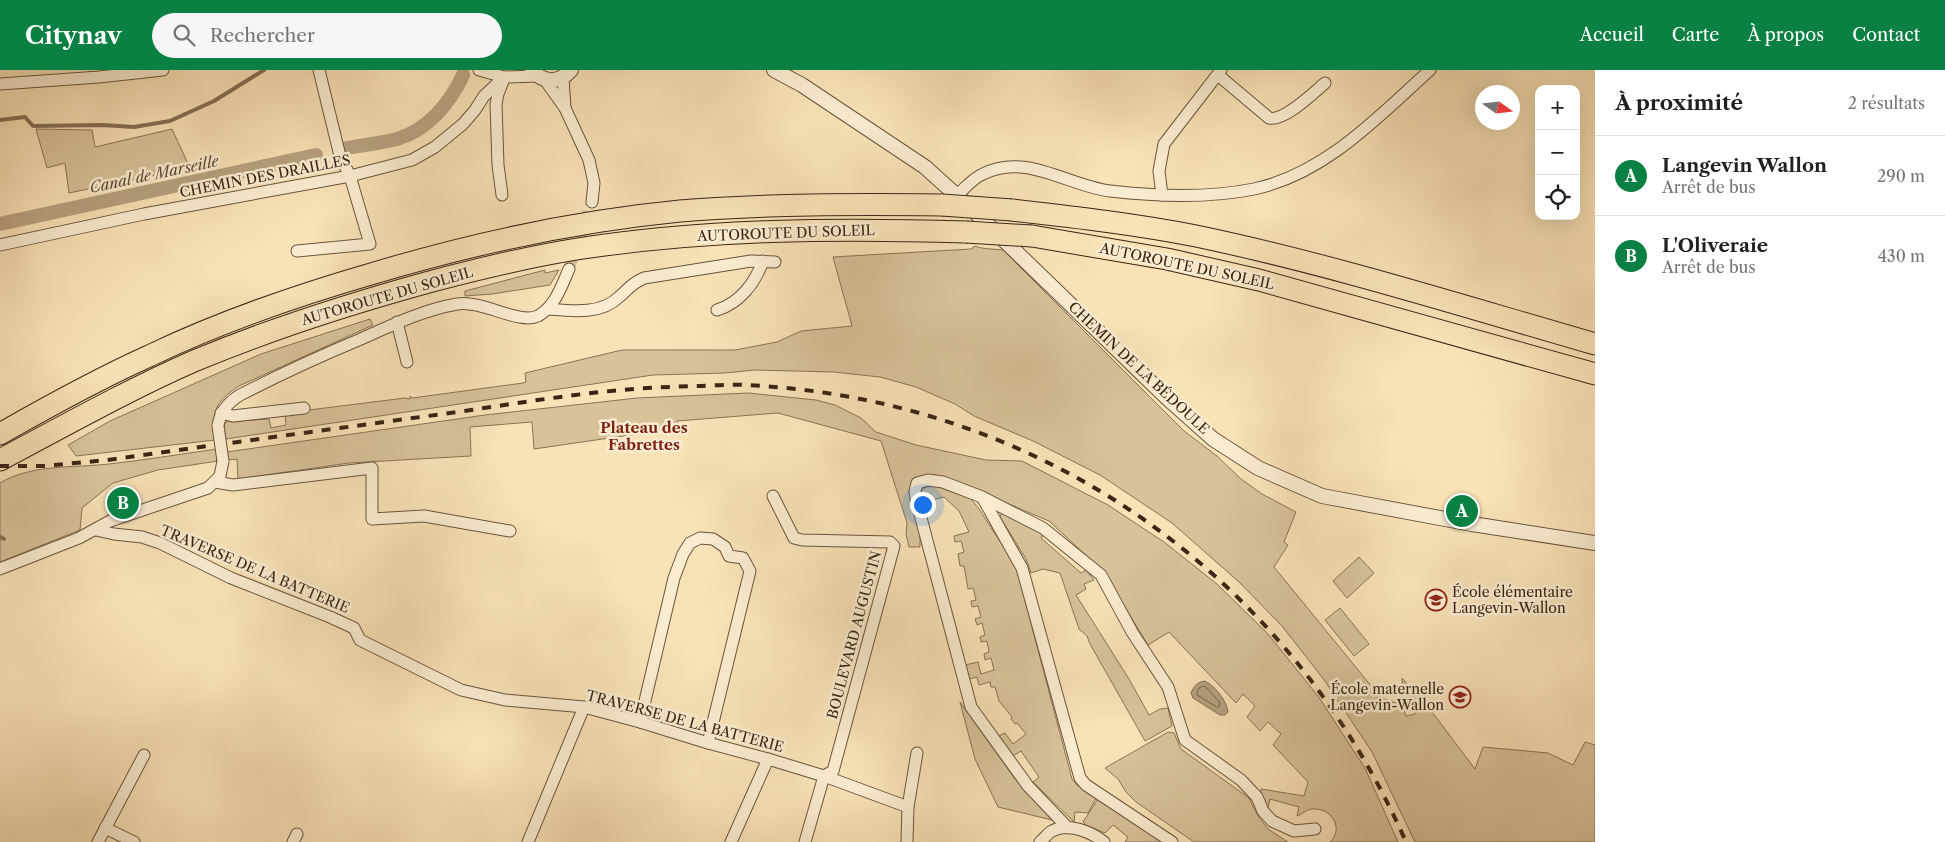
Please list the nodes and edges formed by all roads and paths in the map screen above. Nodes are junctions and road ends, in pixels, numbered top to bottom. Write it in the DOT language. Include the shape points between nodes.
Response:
graph roads {
  1 [pos="163,70"];
  2 [pos="318,70"];
  3 [pos="479,70"];
  4 [pos="774,70"];
  5 [pos="1430,70"];
  6 [pos="568,73"];
  7 [pos="1220,73"];
  8 [pos="513,75"];
  9 [pos="538,75"];
  10 [pos="1325,82"];
  11 [pos="0,84"];
  12 [pos="565,108"];
  13 [pos="350,176"];
  14 [pos="1162,194"];
  15 [pos="502,195"];
  16 [pos="949,200"];
  17 [pos="592,202"];
  18 [pos="0,245"];
  19 [pos="297,251"];
  20 [pos="763,261"];
  21 [pos="775,262"];
  22 [pos="569,269"];
  23 [pos="548,309"];
  24 [pos="717,310"];
  25 [pos="397,322"];
  26 [pos="1595,344"];
  27 [pos="407,362"];
  28 [pos="1595,374"];
  29 [pos="304,408"];
  30 [pos="221,413"];
  31 [pos="0,434"];
  32 [pos="0,460"];
  33 [pos="215,482"];
  34 [pos="773,496"];
  35 [pos="982,497"];
  36 [pos="96,530"];
  37 [pos="510,531"];
  38 [pos="1595,543"];
  39 [pos="0,569"];
  40 [pos="584,708"];
  41 [pos="640,722"];
  42 [pos="708,743"];
  43 [pos="917,753"];
  44 [pos="144,755"];
  45 [pos="768,758"];
  46 [pos="824,776"];
  47 [pos="908,807"];
  48 [pos="105,828"];
  49 [pos="1068,828"];
  50 [pos="1316,828"];
  51 [pos="1080,830"];
  52 [pos="98,842"];
  53 [pos="134,842"];
  54 [pos="528,842"];
  55 [pos="731,842"];
  56 [pos="805,842"];
  57 [pos="908,842"];
  58 [pos="1040,842"];
  59 [pos="1076,842"];
  60 [pos="1104,842"];
  61 [pos="1172,842"];
  1 -- 11 [label="street"];
  2 -- 13 [label="street" via="340,156"];
  3 -- 8 [label="street"];
  4 -- 16 [label="street, CHEMIN DE LA BÉDOULE" via="802,85 924,167"];
  5 -- 14 [label="street" via="1341,148 1292,177 1254,189"];
  6 -- 9 [label="street" via="554,80"];
  6 -- 12 [label="street"];
  7 -- 10 [label="street" via="1274,119 1285,115"];
  7 -- 14 [label="street" via="1164,144 1159,171"];
  8 -- 9 [label="street"];
  8 -- 13 [label="street, CHEMIN DES DRAILLES" via="484,96 463,124 435,147 412,160"];
  8 -- 15 [label="street" via="498,94 496,104"];
  9 -- 12 [label="street"];
  12 -- 17 [label="street" via="589,160 594,183"];
  13 -- 18 [label="street, CHEMIN DES DRAILLES" via="144,214"];
  13 -- 19 [label="street" via="370,244"];
  14 -- 16 [label="street" via="1108,191 1026,166 982,174"];
  16 -- 26 [label="highway, AUTOROUTE DU SOLEIL, bridge" via="1166,231 1246,248"];
  16 -- 31 [label="highway, AUTOROUTE DU SOLEIL" via="679,211 574,226 436,254 304,294 230,322 149,356"];
  16 -- 38 [label="street, CHEMIN DE LA BÉDOULE" via="1213,439 1258,468 1329,498"];
  20 -- 21 [label="street"];
  20 -- 23 [label="street" via="644,278 631,284 607,307 574,312"];
  20 -- 24 [label="street" via="754,280 739,299"];
  22 -- 23 [label="street"];
  23 -- 25 [label="street" via="528,319 476,304 460,304"];
  25 -- 27 [label="street"];
  25 -- 30 [label="street" via="248,391 232,400"];
  28 -- 32 [label="highway, AUTOROUTE DU SOLEIL, bridge" via="1250,278 1167,259 1032,236 881,230 682,236 577,249 471,271 316,315 155,379"];
  29 -- 30 [label="street" via="233,416"];
  30 -- 33 [label="street, bridge" via="218,426 222,461 220,476"];
  33 -- 36 [label="street" via="194,494 124,516"];
  33 -- 37 [label="street" via="233,485 372,468 372,520 424,516"];
  34 -- 46 [label="street, BOULEVARD AUGUSTIN" via="794,538 890,542 894,546 833,771"];
  35 -- 49 [label="street" via="928,480 917,483 915,491 971,707 1028,786"];
  35 -- 50 [label="street" via="1043,528 1101,576 1168,687 1185,740 1241,780 1257,797 1272,821 1294,831"];
  35 -- 61 [label="street" via="1022,568 1080,778"];
  36 -- 39 [label="street"];
  36 -- 40 [label="street, TRAVERSE DE LA BATTERIE" via="160,543 231,578 330,617 354,628 360,640 461,690 506,700"];
  40 -- 41 [label="street, TRAVERSE DE LA BATTERIE"];
  40 -- 54 [label="street"];
  41 -- 42 [label="street, TRAVERSE DE LA BATTERIE"];
  41 -- 42 [label="street" via="674,578 683,554 690,543 700,538 713,539 725,547 729,556 743,558 750,571"];
  42 -- 45 [label="street, TRAVERSE DE LA BATTERIE"];
  43 -- 47 [label="street"];
  44 -- 48 [label="street"];
  45 -- 46 [label="street, TRAVERSE DE LA BATTERIE"];
  45 -- 55 [label="street"];
  46 -- 47 [label="street, TRAVERSE DE LA BATTERIE"];
  46 -- 56 [label="street, BOULEVARD AUGUSTIN"];
  47 -- 57 [label="street"];
  48 -- 52 [label="street"];
  48 -- 53 [label="street"];
  49 -- 51 [label="street"];
  49 -- 58 [label="street" via="1052,831"];
  51 -- 59 [label="street"];
  51 -- 60 [label="street"];
}
